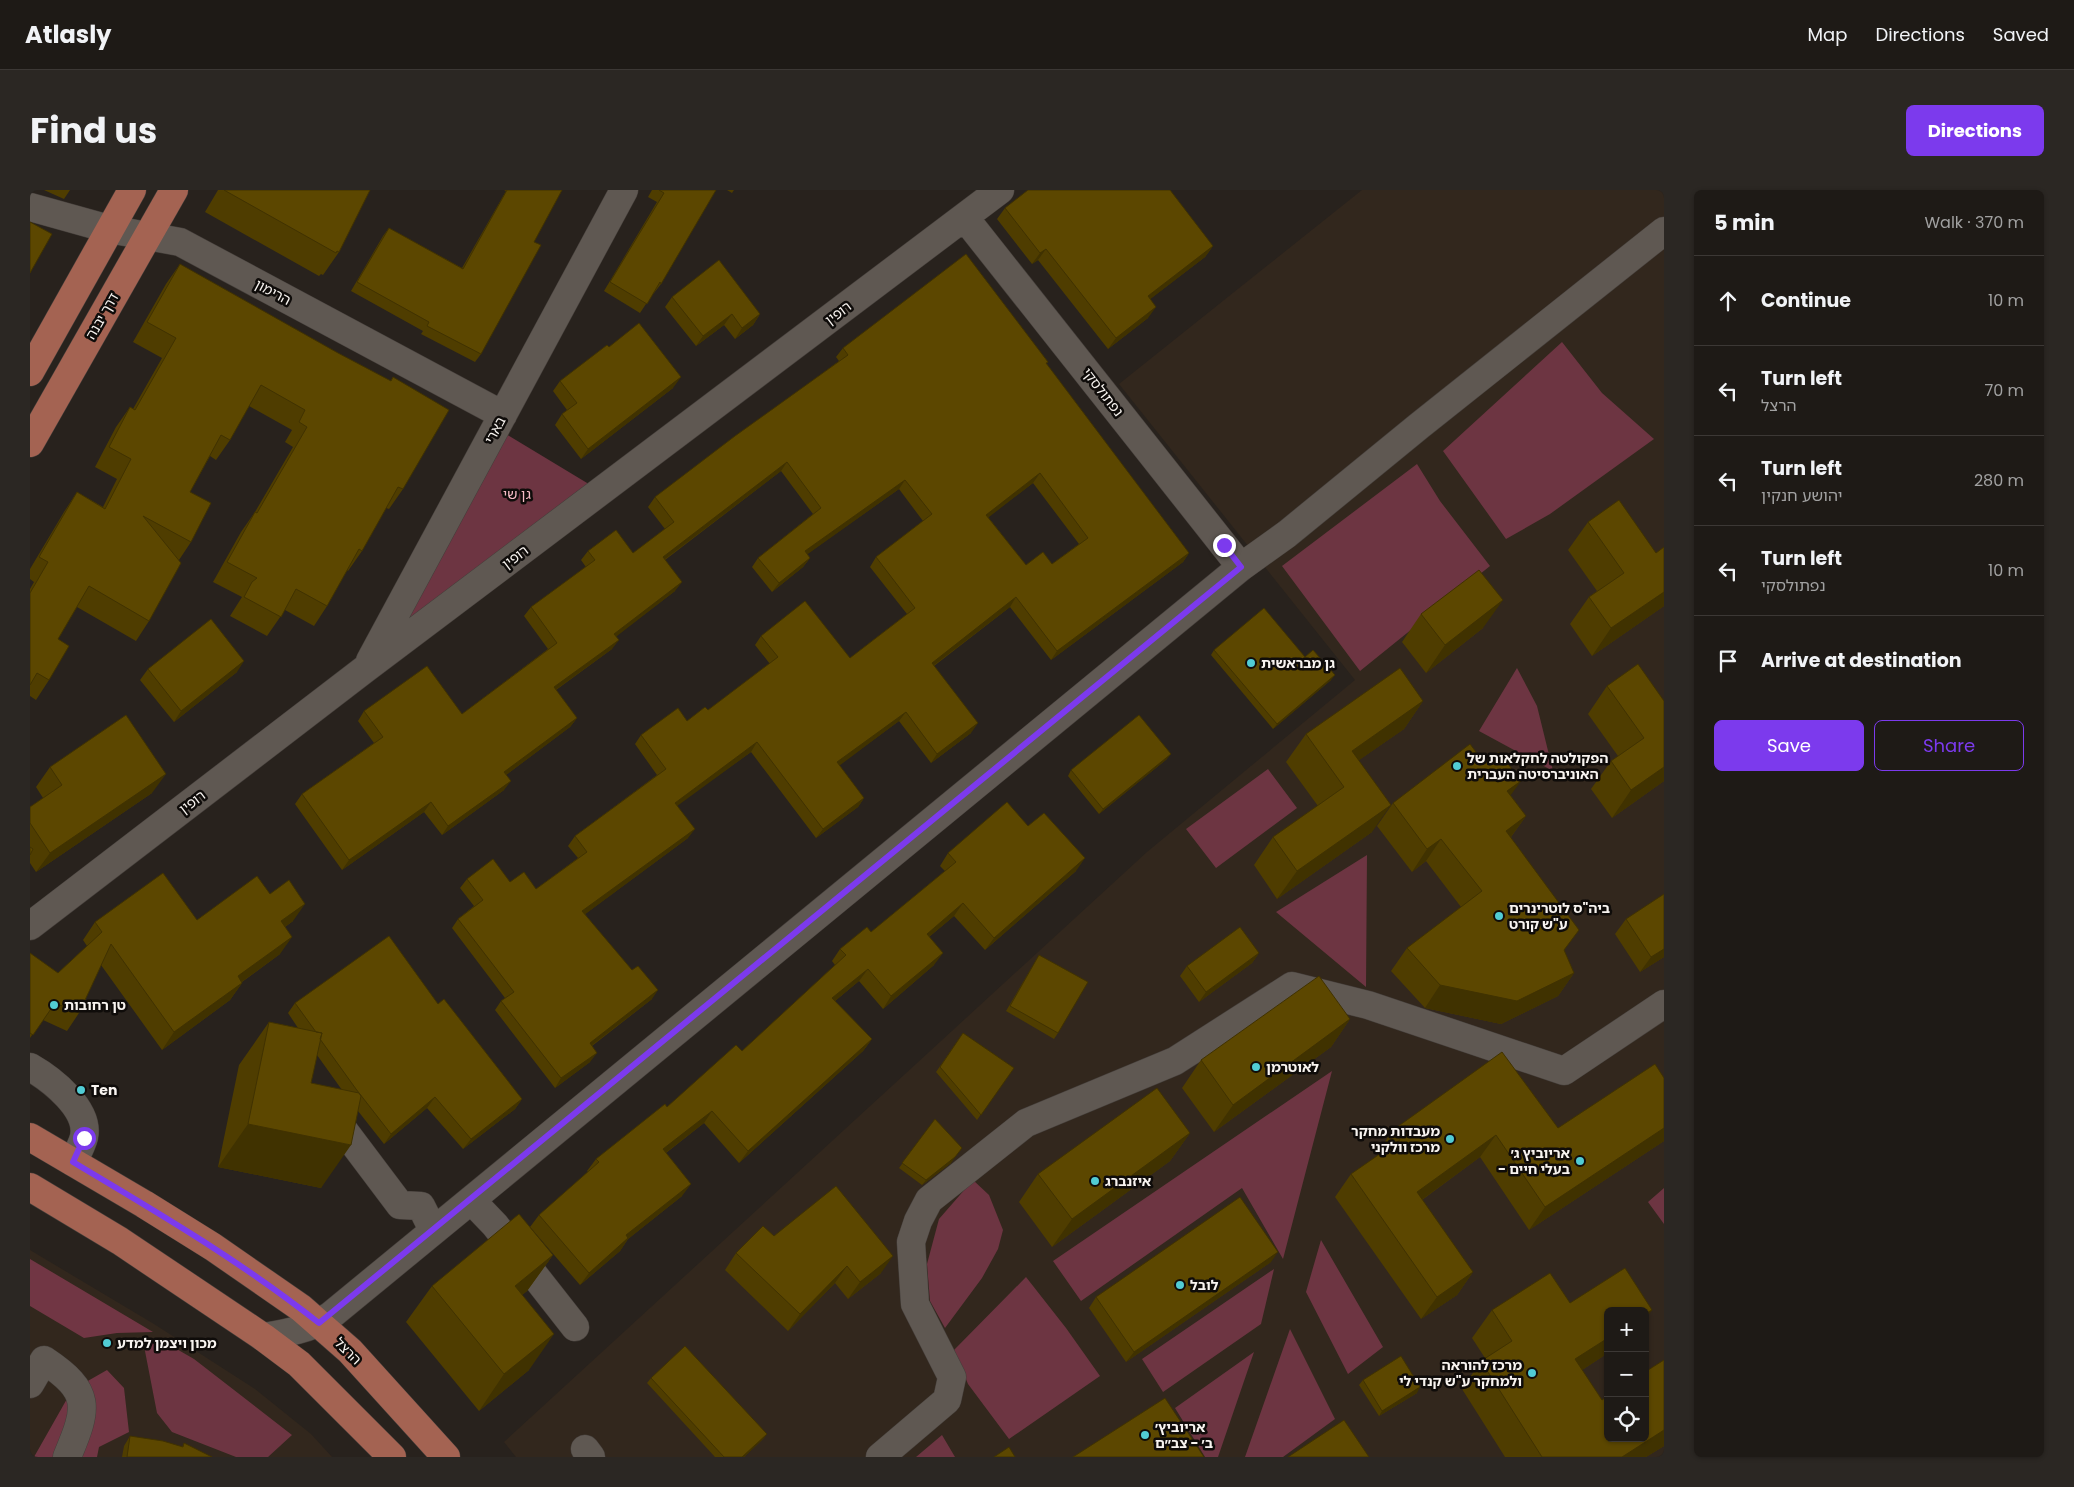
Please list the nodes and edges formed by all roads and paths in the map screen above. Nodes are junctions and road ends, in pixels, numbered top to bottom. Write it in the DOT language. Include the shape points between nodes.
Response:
graph roads {
  1 [pos="132,190"];
  2 [pos="174,190"];
  3 [pos="624,190"];
  4 [pos="1000,190"];
  5 [pos="30,207"];
  6 [pos="966,218"];
  7 [pos="109,229"];
  8 [pos="1664,231"];
  9 [pos="147,236"];
  10 [pos="30,372"];
  11 [pos="503,415"];
  12 [pos="30,443"];
  13 [pos="1241,567"];
  14 [pos="366,669"];
  15 [pos="30,926"];
  16 [pos="1664,1004"];
  17 [pos="30,1067"];
  18 [pos="316,1094"];
  19 [pos="30,1137"];
  20 [pos="73,1162"];
  21 [pos="30,1187"];
  22 [pos="471,1200"];
  23 [pos="433,1230"];
  24 [pos="319,1323"];
  25 [pos="575,1326"];
  26 [pos="263,1336"];
  27 [pos="30,1384"];
  28 [pos="68,1457"];
  29 [pos="392,1457"];
  30 [pos="446,1457"];
  31 [pos="880,1457"];
  1 -- 7 [label="main road"];
  2 -- 9 [label="main road, דרך יבנה"];
  3 -- 11 [label="street, בארי"];
  4 -- 6 [label="street, רופין"];
  5 -- 7 [label="street, הרימון"];
  6 -- 13 [label="street, נפתולסקי"];
  6 -- 14 [label="street, רופין"];
  7 -- 9 [label="street, הרימון"];
  7 -- 10 [label="main road"];
  8 -- 13 [label="street" via="1287,534"];
  9 -- 11 [label="street, הרימון" via="180,242"];
  9 -- 12 [label="main road, דרך יבנה"];
  11 -- 14 [label="street, בארי"];
  13 -- 22 [label="street"];
  14 -- 15 [label="street, רופין"];
  16 -- 31 [label="street" via="1564,1071 1368,1005 1292,986 1175,1061 1026,1123 929,1200 918,1221 911,1242 915,1304 952,1377 947,1400"];
  17 -- 20 [label="street" via="47,1076 79,1110 84,1138"];
  18 -- 23 [label="street" via="400,1205 421,1206"];
  19 -- 20 [label="main road, הרצל"];
  20 -- 24 [label="main road, הרצל" via="213,1247"];
  21 -- 26 [label="main road" via="120,1241"];
  22 -- 23 [label="street"];
  22 -- 25 [label="street" via="495,1225"];
  23 -- 24 [label="street"];
  24 -- 26 [label="street"];
  24 -- 30 [label="main road, הרצל" via="350,1351"];
  26 -- 29 [label="main road" via="299,1364"];
  27 -- 28 [label="street" via="44,1360 79,1391 81,1417"];
}
